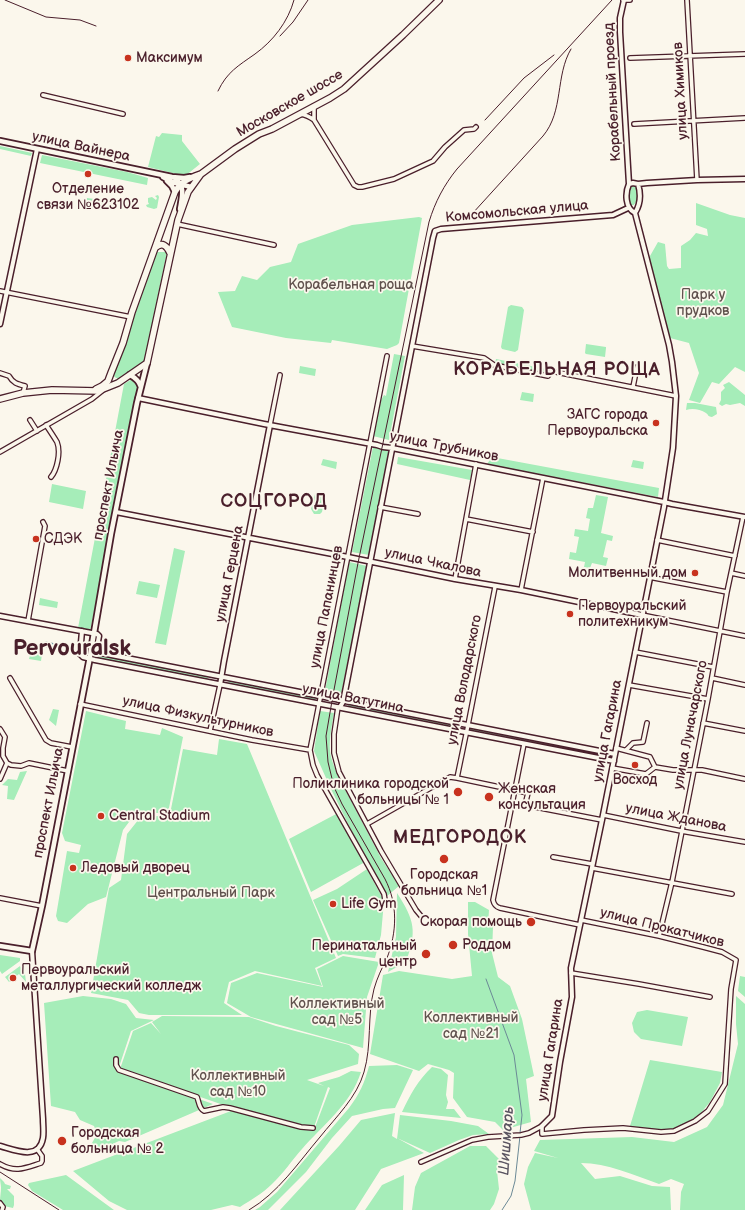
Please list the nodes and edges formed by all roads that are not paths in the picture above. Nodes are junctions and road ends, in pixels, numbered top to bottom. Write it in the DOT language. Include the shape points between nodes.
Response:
graph roads {
  1 [pos="439,0"];
  2 [pos="624,0"];
  3 [pos="630,0"];
  4 [pos="687,0"];
  5 [pos="745,54"];
  6 [pos="690,56"];
  7 [pos="630,58"];
  8 [pos="43,95"];
  9 [pos="314,106"];
  10 [pos="122,114"];
  11 [pos="299,114"];
  12 [pos="745,118"];
  13 [pos="314,120"];
  14 [pos="694,120"];
  15 [pos="634,124"];
  16 [pos="476,128"];
  17 [pos="0,141"];
  18 [pos="37,149"];
  19 [pos="201,174"];
  20 [pos="161,176"];
  21 [pos="172,177"];
  22 [pos="745,179"];
  23 [pos="697,180"];
  24 [pos="181,184"];
  25 [pos="629,184"];
  26 [pos="638,184"];
  27 [pos="191,187"];
  28 [pos="175,192"];
  29 [pos="628,208"];
  30 [pos="635,213"];
  31 [pos="177,222"];
  32 [pos="274,246"];
  33 [pos="155,249"];
  34 [pos="170,253"];
  35 [pos="0,291"];
  36 [pos="7,292"];
  37 [pos="131,317"];
  38 [pos="0,324"];
  39 [pos="412,346"];
  40 [pos="387,356"];
  41 [pos="147,363"];
  42 [pos="637,367"];
  43 [pos="111,372"];
  44 [pos="0,373"];
  45 [pos="130,375"];
  46 [pos="280,375"];
  47 [pos="118,383"];
  48 [pos="141,387"];
  49 [pos="633,387"];
  50 [pos="106,389"];
  51 [pos="91,392"];
  52 [pos="23,394"];
  53 [pos="676,396"];
  54 [pos="138,398"];
  55 [pos="0,399"];
  56 [pos="30,420"];
  57 [pos="46,425"];
  58 [pos="270,425"];
  59 [pos="37,431"];
  60 [pos="370,444"];
  61 [pos="392,448"];
  62 [pos="0,452"];
  63 [pos="476,464"];
  64 [pos="51,477"];
  65 [pos="544,478"];
  66 [pos="664,502"];
  67 [pos="380,507"];
  68 [pos="116,512"];
  69 [pos="418,514"];
  70 [pos="744,517"];
  71 [pos="466,519"];
  72 [pos="43,522"];
  73 [pos="533,532"];
  74 [pos="248,537"];
  75 [pos="657,540"];
  76 [pos="735,556"];
  77 [pos="348,557"];
  78 [pos="370,561"];
  79 [pos="731,573"];
  80 [pos="745,576"];
  81 [pos="649,577"];
  82 [pos="455,579"];
  83 [pos="495,587"];
  84 [pos="521,590"];
  85 [pos="727,592"];
  86 [pos="642,615"];
  87 [pos="0,616"];
  88 [pos="28,621"];
  89 [pos="720,631"];
  90 [pos="82,632"];
  91 [pos="93,633"];
  92 [pos="745,636"];
  93 [pos="93,651"];
  94 [pos="635,652"];
  95 [pos="89,658"];
  96 [pos="713,667"];
  97 [pos="221,676"];
  98 [pos="10,678"];
  99 [pos="712,678"];
  100 [pos="220,685"];
  101 [pos="629,685"];
  102 [pos="745,685"];
  103 [pos="321,696"];
  104 [pos="708,699"];
  105 [pos="343,700"];
  106 [pos="80,704"];
  107 [pos="320,704"];
  108 [pos="339,707"];
  109 [pos="647,723"];
  110 [pos="703,723"];
  111 [pos="468,726"];
  112 [pos="0,729"];
  113 [pos="210,731"];
  114 [pos="745,732"];
  115 [pos="467,733"];
  116 [pos="524,744"];
  117 [pos="72,747"];
  118 [pos="616,748"];
  119 [pos="310,750"];
  120 [pos="626,750"];
  121 [pos="615,754"];
  122 [pos="614,761"];
  123 [pos="7,763"];
  124 [pos="654,767"];
  125 [pos="612,768"];
  126 [pos="694,770"];
  127 [pos="68,771"];
  128 [pos="456,778"];
  129 [pos="745,778"];
  130 [pos="0,779"];
  131 [pos="515,791"];
  132 [pos="603,818"];
  133 [pos="367,824"];
  134 [pos="681,831"];
  135 [pos="745,842"];
  136 [pos="553,857"];
  137 [pos="592,866"];
  138 [pos="672,882"];
  139 [pos="732,894"];
  140 [pos="0,898"];
  141 [pos="385,900"];
  142 [pos="42,906"];
  143 [pos="421,916"];
  144 [pos="580,923"];
  145 [pos="659,936"];
  146 [pos="0,946"];
  147 [pos="32,951"];
  148 [pos="571,973"];
  149 [pos="710,998"];
  150 [pos="116,1059"];
  151 [pos="542,1126"];
  152 [pos="313,1128"];
  153 [pos="0,1146"];
  154 [pos="37,1149"];
  155 [pos="421,1162"];
  156 [pos="0,1164"];
  157 [pos="0,1203"];
  158 [pos="2,1210"];
  1 -- 9 [label="main road, Московское шоссе" via="351,84"];
  2 -- 3 [label="street"];
  2 -- 25 [label="street, Корабельный проезд" via="619,24"];
  4 -- 6 [label="street, улица Химиков"];
  5 -- 6 [label="street"];
  6 -- 7 [label="street"];
  6 -- 14 [label="street, улица Химиков"];
  8 -- 10 [label="street"];
  9 -- 11 [label="main road, Московское шоссе"];
  9 -- 13 [label="street"];
  11 -- 13 [label="street"];
  11 -- 19 [label="main road, Московское шоссе" via="234,149"];
  12 -- 14 [label="street"];
  13 -- 16 [label="street" via="354,185 358,187 394,179 433,161 464,130"];
  14 -- 15 [label="street"];
  14 -- 23 [label="street, улица Химиков"];
  17 -- 18 [label="main road, улица Вайнера"];
  18 -- 20 [label="main road, улица Вайнера"];
  18 -- 36 [label="street"];
  19 -- 21 [label="main road, улица Вайнера" via="184,178"];
  19 -- 24 [label="main road"];
  19 -- 27 [label="main road, проспект Ильича"];
  20 -- 21 [label="main road, улица Вайнера"];
  20 -- 24 [label="main road, улица Вайнера"];
  20 -- 28 [label="main road"];
  21 -- 24 [label="main road"];
  22 -- 23 [label="street"];
  23 -- 26 [label="street"];
  24 -- 27 [label="main road, улица Вайнера"];
  24 -- 28 [label="main road"];
  24 -- 31 [label="main road, проспект Ильича" via="183,192"];
  25 -- 26 [label="street"];
  25 -- 29 [label="street, Корабельный проезд"];
  26 -- 30 [label="street" via="639,204"];
  27 -- 31 [label="main road, проспект Ильича"];
  28 -- 33 [label="main road"];
  29 -- 30 [label="street"];
  29 -- 39 [label="street, Комсомольская улица" via="613,215 435,231"];
  30 -- 53 [label="street, улица Гагарина" via="669,345"];
  31 -- 32 [label="street"];
  31 -- 34 [label="main road, проспект Ильича"];
  33 -- 34 [label="main road" via="165,244"];
  33 -- 37 [label="main road"];
  34 -- 41 [label="main road, проспект Ильича"];
  35 -- 36 [label="street"];
  36 -- 37 [label="street"];
  36 -- 38 [label="street"];
  37 -- 43 [label="main road"];
  39 -- 49 [label="street" via="484,358 494,365 548,376 551,371"];
  39 -- 61 [label="street, Комсомольская улица"];
  40 -- 60 [label="street, улица Папанинцев"];
  41 -- 45 [label="main road"];
  41 -- 48 [label="main road, проспект Ильича"];
  42 -- 49 [label="street"];
  43 -- 47 [label="main road" via="111,378"];
  43 -- 51 [label="main road" via="106,383"];
  44 -- 52 [label="street" via="25,386"];
  45 -- 47 [label="main road"];
  45 -- 48 [label="main road" via="136,378"];
  46 -- 58 [label="street, улица Герцена"];
  47 -- 50 [label="main road"];
  48 -- 54 [label="main road, проспект Ильича"];
  49 -- 53 [label="street"];
  50 -- 51 [label="main road"];
  50 -- 57 [label="street"];
  51 -- 52 [label="main road" via="52,390"];
  52 -- 55 [label="main road"];
  53 -- 66 [label="street, улица Гагарина" via="673,448"];
  54 -- 58 [label="street, улица Трубников"];
  54 -- 68 [label="main road, проспект Ильича"];
  56 -- 59 [label="street"];
  57 -- 59 [label="street"];
  57 -- 64 [label="street" via="58,446 55,472"];
  58 -- 60 [label="street, улица Трубников"];
  58 -- 74 [label="street, улица Герцена"];
  59 -- 62 [label="street"];
  60 -- 61 [label="street, улица Трубников"];
  60 -- 77 [label="street, улица Папанинцев"];
  61 -- 63 [label="street, улица Трубников"];
  61 -- 67 [label="street"];
  63 -- 65 [label="street, улица Трубников"];
  63 -- 71 [label="street"];
  65 -- 66 [label="street, улица Трубников"];
  65 -- 73 [label="street"];
  66 -- 70 [label="street, улица Трубников"];
  66 -- 75 [label="street, улица Гагарина"];
  67 -- 69 [label="street"];
  67 -- 78 [label="street"];
  68 -- 74 [label="street, улица Чкалова"];
  68 -- 91 [label="main road, проспект Ильича"];
  70 -- 76 [label="street, улица Луначарского"];
  71 -- 73 [label="street"];
  71 -- 82 [label="street"];
  72 -- 88 [label="street" via="45,526"];
  73 -- 84 [label="street"];
  74 -- 77 [label="street, улица Чкалова"];
  74 -- 97 [label="street, улица Герцена"];
  75 -- 76 [label="street"];
  75 -- 81 [label="street, улица Гагарина"];
  76 -- 79 [label="street, улица Луначарского"];
  77 -- 78 [label="street, улица Чкалова"];
  77 -- 103 [label="street, улица Папанинцев"];
  78 -- 82 [label="street, улица Чкалова"];
  78 -- 105 [label="street"];
  79 -- 80 [label="street"];
  79 -- 85 [label="street, улица Луначарского"];
  81 -- 85 [label="street"];
  81 -- 86 [label="street, улица Гагарина"];
  82 -- 83 [label="street, улица Чкалова"];
  83 -- 84 [label="street, улица Чкалова"];
  83 -- 111 [label="street, улица Володарского"];
  84 -- 86 [label="street, улица Чкалова"];
  85 -- 89 [label="street, улица Луначарского"];
  86 -- 89 [label="street, улица Чкалова"];
  86 -- 94 [label="street, улица Гагарина"];
  87 -- 88 [label="street"];
  88 -- 90 [label="street"];
  89 -- 92 [label="street, улица Чкалова"];
  89 -- 96 [label="street, улица Луначарского"];
  90 -- 91 [label="street"];
  90 -- 95 [label="street" via="80,654"];
  91 -- 93 [label="main road, проспект Ильича"];
  93 -- 95 [label="main road, проспект Ильича"];
  93 -- 97 [label="street, улица Ватутина"];
  94 -- 96 [label="street"];
  94 -- 101 [label="street, улица Гагарина"];
  95 -- 100 [label="street, улица Ватутина"];
  95 -- 106 [label="main road, проспект Ильича"];
  96 -- 99 [label="street, улица Луначарского"];
  97 -- 100 [label="street, улица Герцена"];
  97 -- 103 [label="street, улица Ватутина"];
  98 -- 117 [label="street" via="46,740"];
  99 -- 102 [label="street"];
  99 -- 104 [label="street, улица Луначарского"];
  100 -- 107 [label="street, улица Ватутина"];
  100 -- 113 [label="street, улица Герцена"];
  101 -- 104 [label="street"];
  101 -- 118 [label="street, улица Гагарина"];
  103 -- 105 [label="street, улица Ватутина"];
  103 -- 107 [label="street, улица Папанинцев"];
  104 -- 110 [label="street, улица Луначарского"];
  105 -- 108 [label="street"];
  105 -- 111 [label="street, улица Ватутина"];
  106 -- 113 [label="street, улица Физкультурников"];
  106 -- 117 [label="main road, проспект Ильича"];
  107 -- 108 [label="street, улица Ватутина"];
  107 -- 119 [label="street, улица Папанинцев"];
  108 -- 115 [label="street, улица Ватутина"];
  108 -- 133 [label="street" via="334,734 335,758 339,772"];
  109 -- 120 [label="street" via="644,742 633,743"];
  110 -- 114 [label="street"];
  110 -- 126 [label="street, улица Луначарского"];
  111 -- 115 [label="street, улица Володарского"];
  111 -- 121 [label="street, улица Ватутина"];
  112 -- 123 [label="street" via="5,737 3,756"];
  113 -- 119 [label="street, улица Физкультурников"];
  115 -- 116 [label="street, улица Ватутина"];
  115 -- 128 [label="street, улица Володарского"];
  116 -- 122 [label="street, улица Ватутина"];
  116 -- 131 [label="street"];
  117 -- 127 [label="main road, проспект Ильича"];
  118 -- 120 [label="street"];
  118 -- 121 [label="street, улица Гагарина"];
  119 -- 141 [label="street, улица Папанинцев" via="317,774"];
  120 -- 124 [label="street" via="650,757"];
  121 -- 122 [label="street, улица Гагарина"];
  122 -- 125 [label="street, улица Гагарина"];
  123 -- 127 [label="street" via="16,766 29,763"];
  123 -- 130 [label="street"];
  124 -- 125 [label="street" via="646,774"];
  124 -- 126 [label="street"];
  125 -- 132 [label="street, улица Гагарина"];
  126 -- 129 [label="street"];
  126 -- 134 [label="street, улица Луначарского"];
  127 -- 142 [label="main road, проспект Ильича"];
  128 -- 131 [label="street"];
  128 -- 133 [label="street" via="450,777"];
  131 -- 132 [label="street, улица Жданова" via="528,793 525,805"];
  131 -- 144 [label="street, улица Прокатчиков" via="493,900 495,905"];
  132 -- 134 [label="street, улица Жданова"];
  132 -- 137 [label="street, улица Гагарина"];
  133 -- 143 [label="street"];
  134 -- 135 [label="street, улица Жданова"];
  134 -- 138 [label="street, улица Луначарского"];
  136 -- 137 [label="street"];
  137 -- 138 [label="street"];
  137 -- 144 [label="street, улица Гагарина"];
  138 -- 139 [label="street"];
  138 -- 145 [label="street, улица Луначарского"];
  140 -- 142 [label="street"];
  142 -- 147 [label="main road, проспект Ильича"];
  144 -- 145 [label="street, улица Прокатчиков"];
  144 -- 148 [label="street, улица Гагарина"];
  145 -- 151 [label="street, улица Прокатчиков" via="722,952 736,960 731,989 725,1084 708,1111 695,1121 674,1131 623,1128 542,1134"];
  146 -- 147 [label="main road"];
  147 -- 154 [label="street, проспект Ильича" via="43,1119 43,1140"];
  148 -- 149 [label="street"];
  148 -- 151 [label="street, улица Гагарина" via="572,997 552,1116"];
  150 -- 152 [label="street" via="119,1070 197,1097 204,1111 230,1108"];
  151 -- 155 [label="street" via="520,1135 472,1140"];
  153 -- 154 [label="street" via="21,1152"];
  154 -- 156 [label="street" via="42,1156 41,1163 17,1170"];
  157 -- 158 [label="street"];
}
